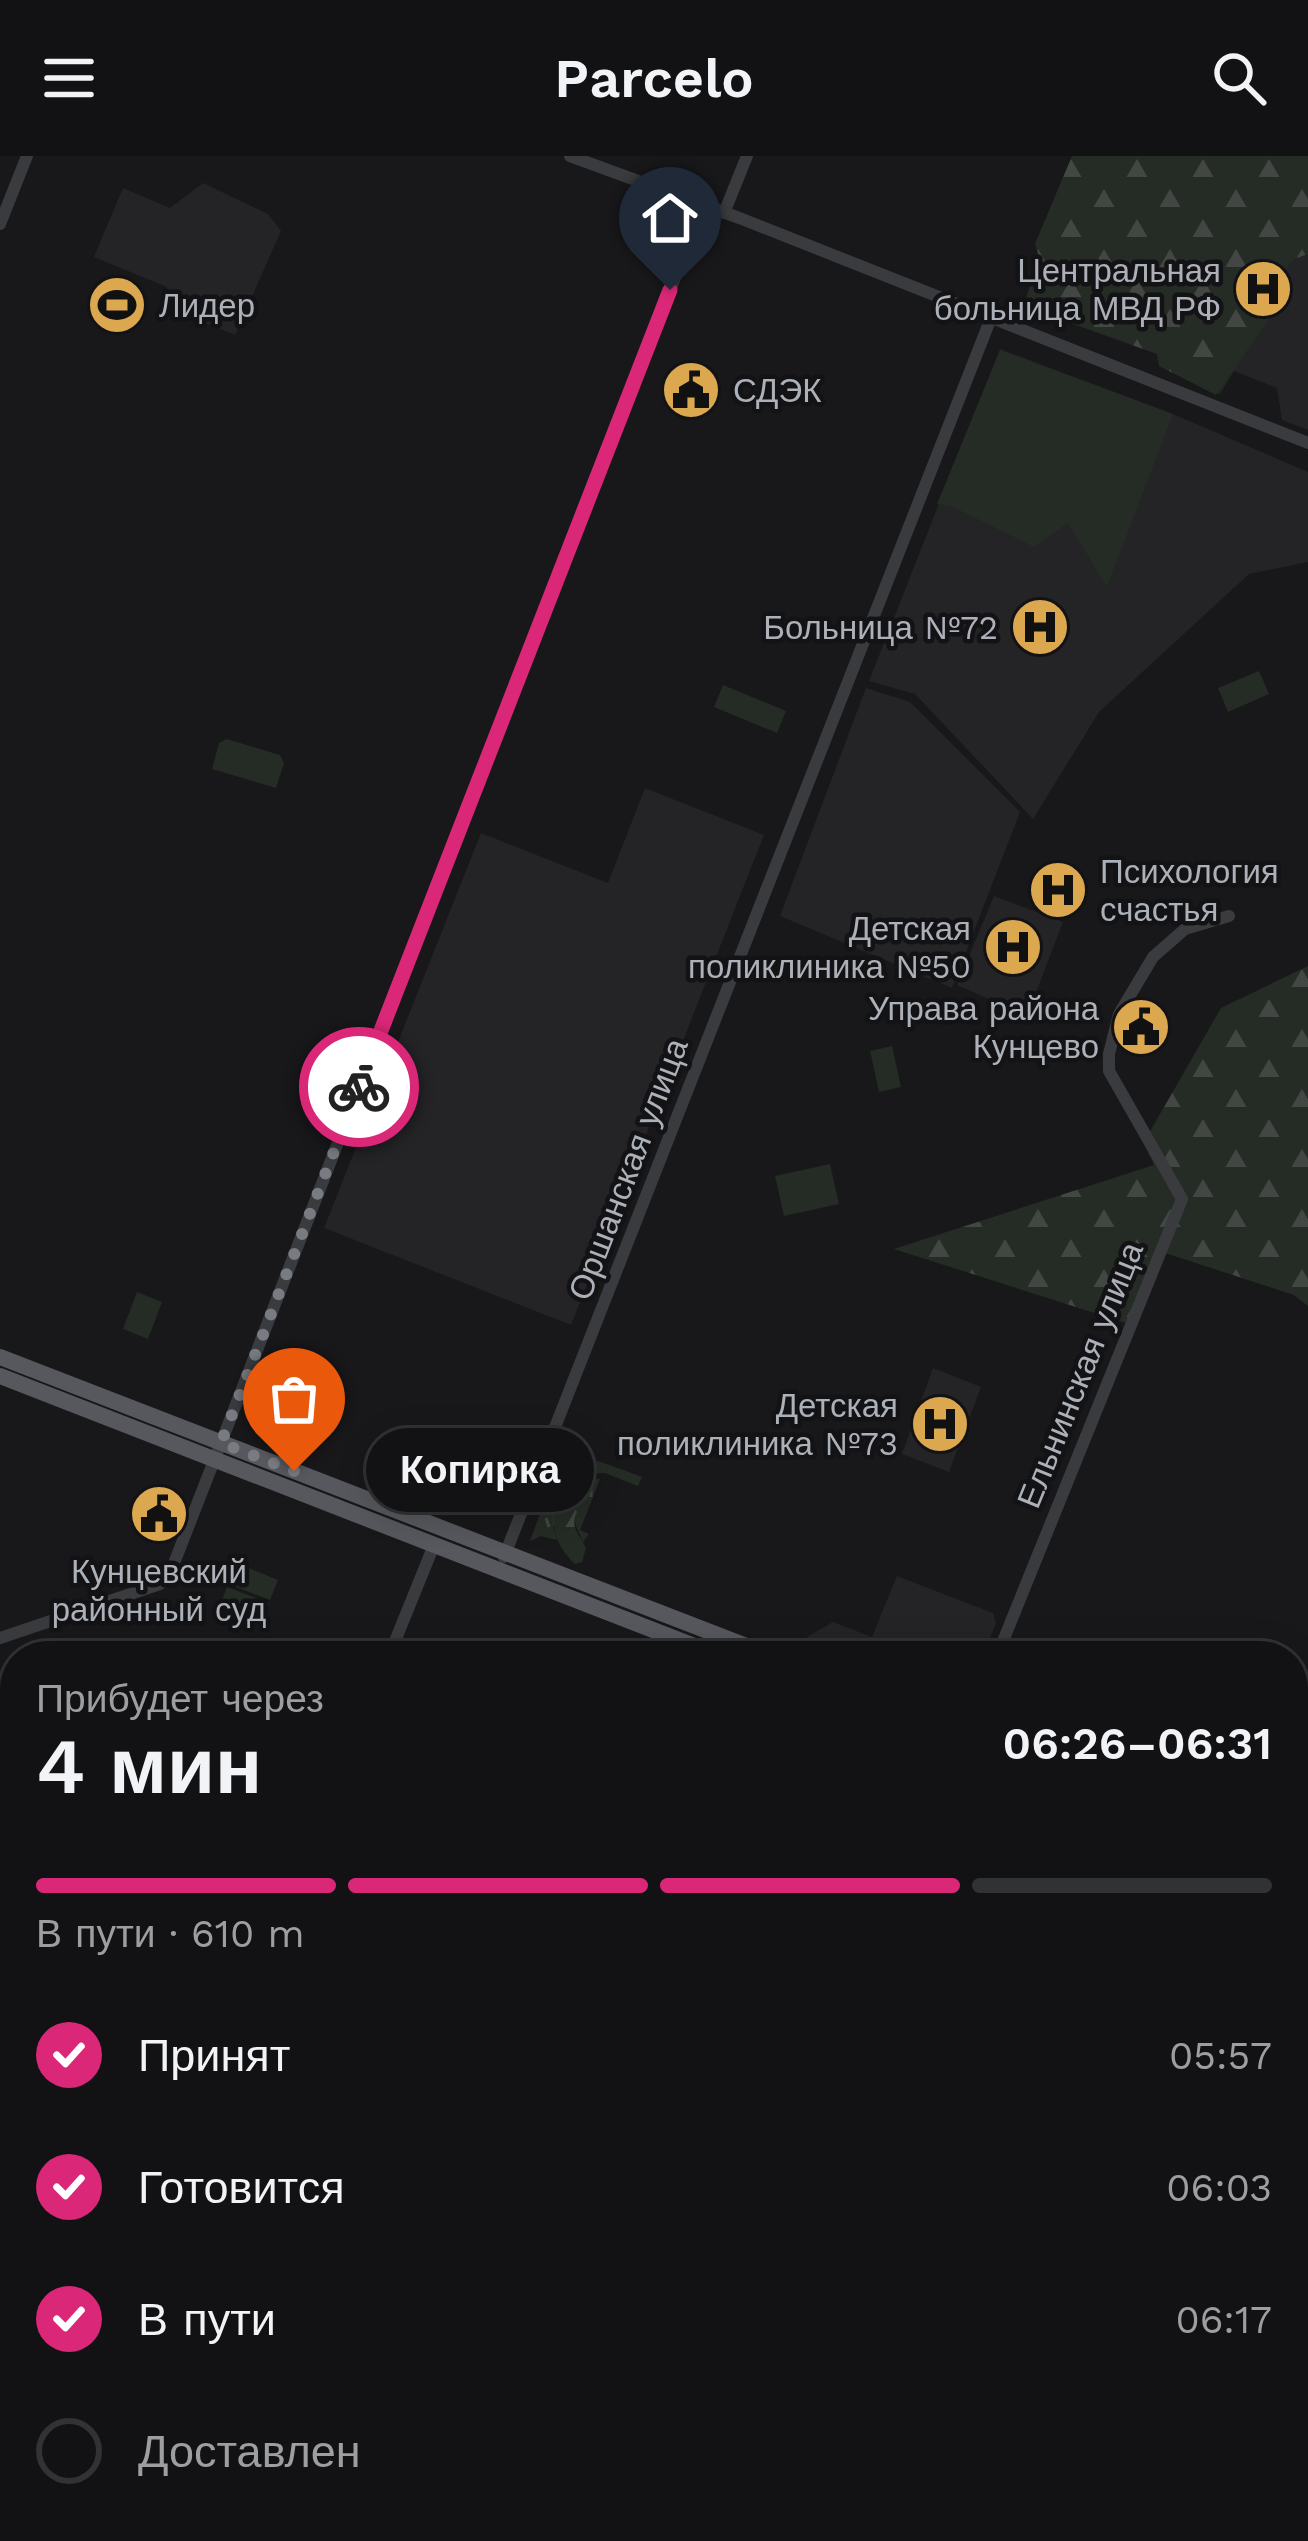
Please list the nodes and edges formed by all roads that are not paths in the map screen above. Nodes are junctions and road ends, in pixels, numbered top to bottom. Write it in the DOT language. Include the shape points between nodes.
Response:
graph roads {
  1 [pos="27,156"];
  2 [pos="570,156"];
  3 [pos="748,156"];
  4 [pos="703,206"];
  5 [pos="724,213"];
  6 [pos="0,224"];
  7 [pos="991,318"];
  8 [pos="1308,442"];
  9 [pos="1229,916"];
  10 [pos="0,1357"];
  11 [pos="0,1376"];
  12 [pos="218,1451"];
  13 [pos="434,1545"];
  14 [pos="502,1561"];
  15 [pos="0,1639"];
  16 [pos="395,1641"];
  17 [pos="686,1641"];
  18 [pos="729,1641"];
  19 [pos="1003,1641"];
  1 -- 6 [label="street"];
  2 -- 4 [label="street"];
  3 -- 5 [label="street"];
  4 -- 5 [label="street"];
  4 -- 12 [label="street"];
  5 -- 7 [label="street"];
  7 -- 8 [label="street"];
  7 -- 14 [label="street, Оршанская улица"];
  9 -- 19 [label="street, Ельнинская улица" via="1167,943 1119,1014 1108,1064 1182,1199"];
  10 -- 12 [label="main road"];
  11 -- 12 [label="main road"];
  12 -- 13 [label="main road"];
  12 -- 14 [label="main road"];
  12 -- 15 [label="street" via="167,1578"];
  13 -- 14 [label="main road"];
  13 -- 16 [label="street"];
  14 -- 17 [label="main road"];
  14 -- 18 [label="main road"];
}
